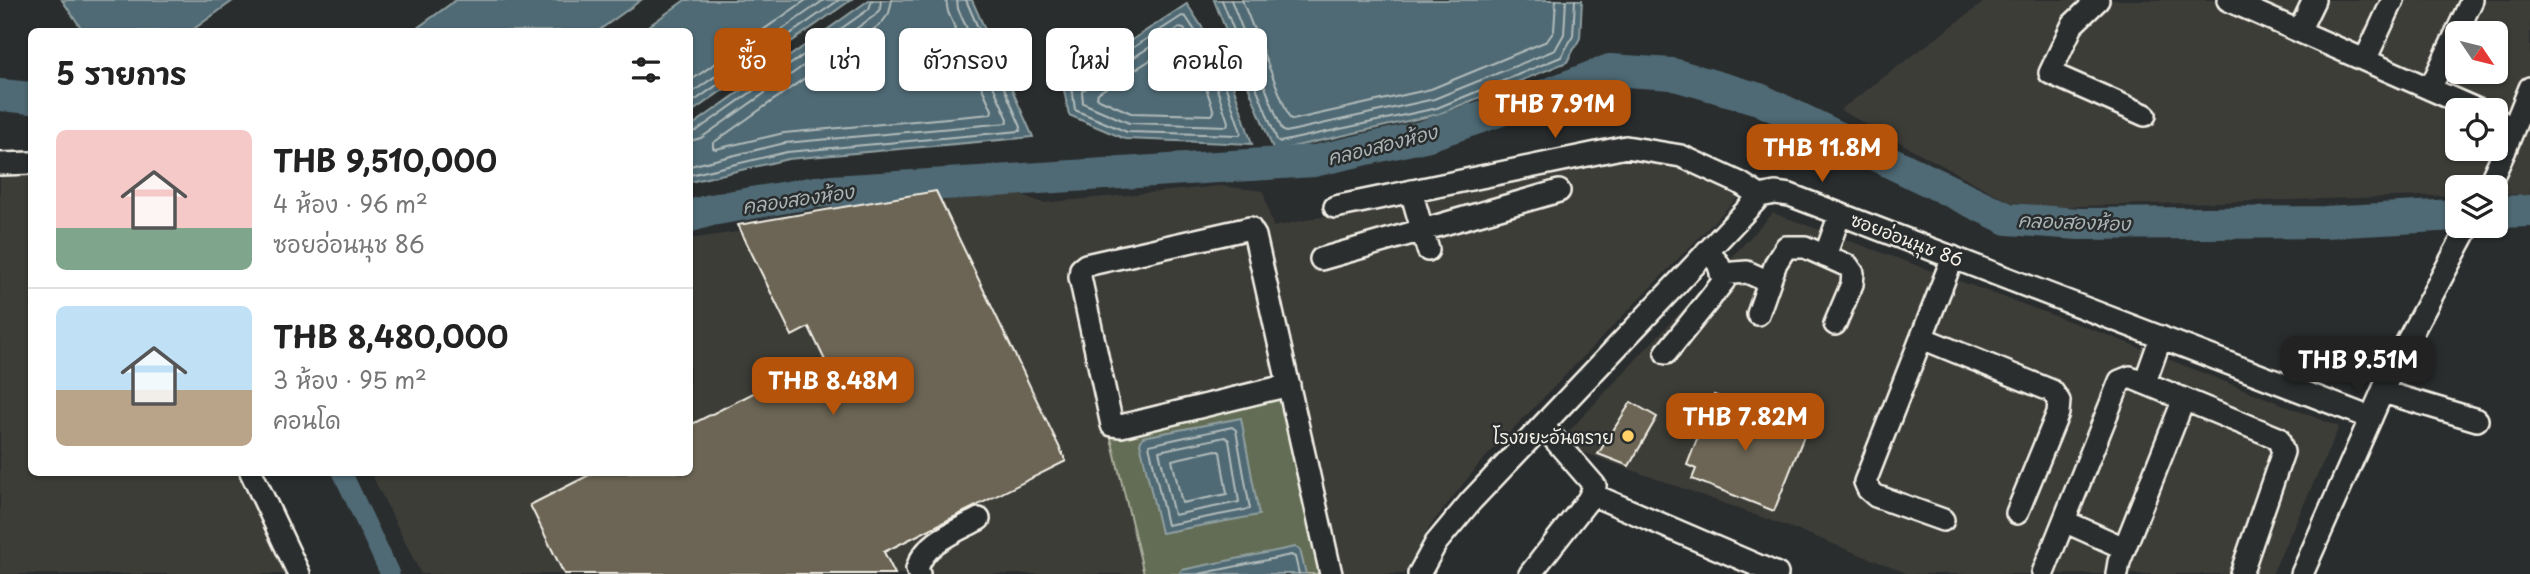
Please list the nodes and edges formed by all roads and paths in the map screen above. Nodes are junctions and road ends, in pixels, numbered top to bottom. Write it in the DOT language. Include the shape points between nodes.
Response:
graph roads {
  1 [pos="2098,0"];
  2 [pos="2314,0"];
  3 [pos="2393,0"];
  4 [pos="2472,0"];
  5 [pos="2233,1"];
  6 [pos="2299,31"];
  7 [pos="2365,60"];
  8 [pos="2530,88"];
  9 [pos="2430,89"];
  10 [pos="2451,98"];
  11 [pos="2145,115"];
  12 [pos="2508,143"];
  13 [pos="28,163"];
  14 [pos="0,164"];
  15 [pos="1411,191"];
  16 [pos="1559,191"];
  17 [pos="1760,196"];
  18 [pos="1335,207"];
  19 [pos="1840,214"];
  20 [pos="2463,238"];
  21 [pos="1425,240"];
  22 [pos="1707,251"];
  23 [pos="1825,256"];
  24 [pos="1953,257"];
  25 [pos="1321,259"];
  26 [pos="1721,274"];
  27 [pos="1769,282"];
  28 [pos="1653,308"];
  29 [pos="1758,314"];
  30 [pos="1835,324"];
  31 [pos="1680,335"];
  32 [pos="2161,337"];
  33 [pos="1922,338"];
  34 [pos="1666,353"];
  35 [pos="2145,382"];
  36 [pos="1289,385"];
  37 [pos="2383,392"];
  38 [pos="2184,399"];
  39 [pos="2371,418"];
  40 [pos="2477,420"];
  41 [pos="1543,425"];
  42 [pos="253,476"];
  43 [pos="1591,494"];
  44 [pos="2017,513"];
  45 [pos="979,519"];
  46 [pos="1943,520"];
  47 [pos="2064,521"];
  48 [pos="2124,548"];
  49 [pos="2043,573"];
  50 [pos="299,574"];
  51 [pos="919,574"];
  52 [pos="1331,574"];
  53 [pos="1419,574"];
  54 [pos="1530,574"];
  55 [pos="1777,574"];
  56 [pos="2117,574"];
  57 [pos="2241,574"];
  58 [pos="2302,574"];
  1 -- 11 [label="street" via="2073,24 2050,73"];
  2 -- 6 [label="street"];
  3 -- 7 [label="street"];
  4 -- 9 [label="street"];
  5 -- 6 [label="street"];
  6 -- 7 [label="street"];
  7 -- 9 [label="street"];
  8 -- 12 [label="street"];
  9 -- 10 [label="street"];
  13 -- 14 [label="street"];
  15 -- 17 [label="street" via="1626,147 1681,156"];
  15 -- 18 [label="street"];
  15 -- 21 [label="street"];
  16 -- 21 [label="street"];
  17 -- 19 [label="street, ซอยอ่อนนุช 86" via="1790,195"];
  17 -- 22 [label="street"];
  19 -- 23 [label="street"];
  19 -- 24 [label="street, ซอยอ่อนนุช 86"];
  20 -- 37 [label="street"];
  21 -- 25 [label="street"];
  22 -- 26 [label="street"];
  22 -- 28 [label="street"];
  23 -- 27 [label="street" via="1805,247 1786,247"];
  23 -- 30 [label="street" via="1853,273"];
  24 -- 32 [label="street, ซอยอ่อนนุช 86"];
  24 -- 33 [label="street"];
  26 -- 27 [label="street" via="1747,272"];
  26 -- 31 [label="street" via="1724,281"];
  27 -- 29 [label="street"];
  28 -- 31 [label="street"];
  28 -- 41 [label="street"];
  31 -- 34 [label="street"];
  32 -- 35 [label="street"];
  32 -- 39 [label="street, ซอยอ่อนนุช 86"];
  33 -- 44 [label="street" via="2052,391 2059,401"];
  33 -- 46 [label="street" via="1865,482 1876,496"];
  35 -- 38 [label="street"];
  35 -- 47 [label="street" via="2130,377 2120,381"];
  36 -- 36 [label="street" via="1112,425 1081,269 1250,228"];
  36 -- 52 [label="street"];
  37 -- 39 [label="street"];
  37 -- 40 [label="street"];
  38 -- 48 [label="street"];
  38 -- 57 [label="street" via="2278,438 2283,452"];
  39 -- 58 [label="street"];
  41 -- 43 [label="street" via="1595,486"];
  41 -- 53 [label="street" via="1436,543"];
  42 -- 50 [label="street"];
  43 -- 54 [label="street"];
  43 -- 55 [label="street"];
  45 -- 51 [label="street" via="933,544 919,561"];
  47 -- 48 [label="street"];
  47 -- 49 [label="street"];
  48 -- 56 [label="street"];
}
